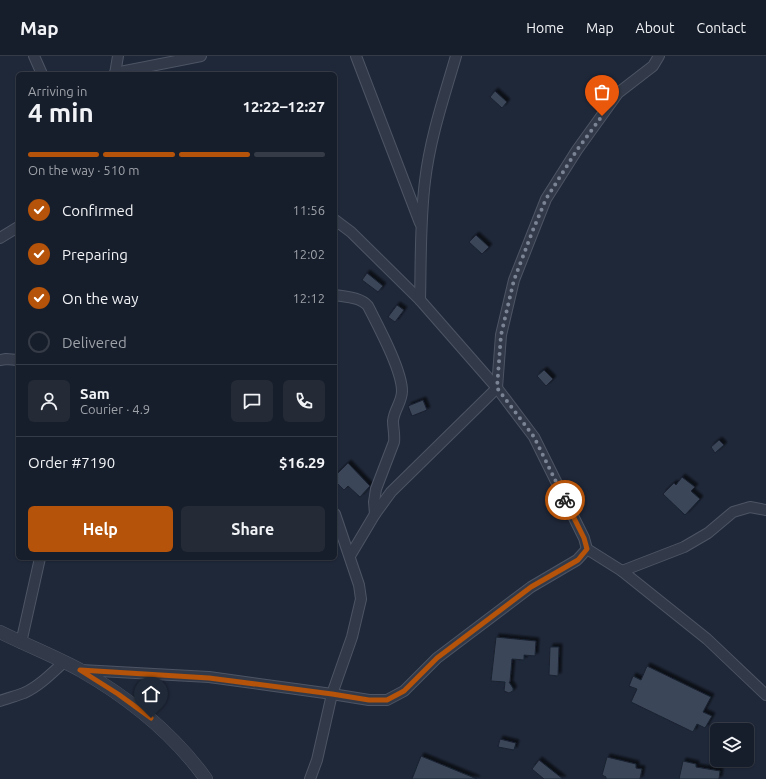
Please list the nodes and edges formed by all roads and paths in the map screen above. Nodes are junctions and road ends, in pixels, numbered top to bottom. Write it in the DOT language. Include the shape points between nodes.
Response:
graph roads {
  1 [pos="34,56"];
  2 [pos="118,56"];
  3 [pos="201,56"];
  4 [pos="356,56"];
  5 [pos="456,56"];
  6 [pos="659,56"];
  7 [pos="41,72"];
  8 [pos="115,72"];
  9 [pos="125,72"];
  10 [pos="337,222"];
  11 [pos="422,227"];
  12 [pos="16,228"];
  13 [pos="0,238"];
  14 [pos="337,295"];
  15 [pos="420,300"];
  16 [pos="0,360"];
  17 [pos="16,360"];
  18 [pos="497,388"];
  19 [pos="766,510"];
  20 [pos="374,514"];
  21 [pos="337,520"];
  22 [pos="587,549"];
  23 [pos="350,556"];
  24 [pos="40,560"];
  25 [pos="622,571"];
  26 [pos="0,632"];
  27 [pos="21,643"];
  28 [pos="64,662"];
  29 [pos="80,670"];
  30 [pos="332,694"];
  31 [pos="766,695"];
  32 [pos="0,701"];
  33 [pos="206,779"];
  34 [pos="310,779"];
  1 -- 7 [label="street"];
  2 -- 8 [label="street"];
  3 -- 9 [label="street"];
  4 -- 11 [label="street"];
  5 -- 11 [label="street" via="433,139 425,180"];
  6 -- 18 [label="street" via="653,66 618,93 546,199 514,280 501,335"];
  10 -- 15 [label="street"];
  11 -- 15 [label="street"];
  12 -- 13 [label="street"];
  14 -- 20 [label="street" via="359,299 368,306 400,376 402,391 393,420 394,442 376,489"];
  15 -- 18 [label="street"];
  16 -- 17 [label="street"];
  18 -- 20 [label="street" via="407,475"];
  18 -- 22 [label="street" via="534,437"];
  19 -- 25 [label="street" via="750,507 732,512 708,533 684,547"];
  20 -- 23 [label="street"];
  21 -- 23 [label="street"];
  22 -- 25 [label="street"];
  22 -- 30 [label="street" via="578,560 531,587 437,658 404,691 387,700"];
  23 -- 30 [label="street" via="362,599"];
  24 -- 27 [label="street"];
  25 -- 31 [label="street" via="707,639"];
  26 -- 27 [label="street"];
  27 -- 28 [label="street"];
  28 -- 29 [label="street"];
  28 -- 32 [label="street" via="33,688"];
  29 -- 30 [label="street" via="209,678"];
  29 -- 33 [label="street" via="148,716 170,736"];
  30 -- 34 [label="street" via="317,760"];
}
